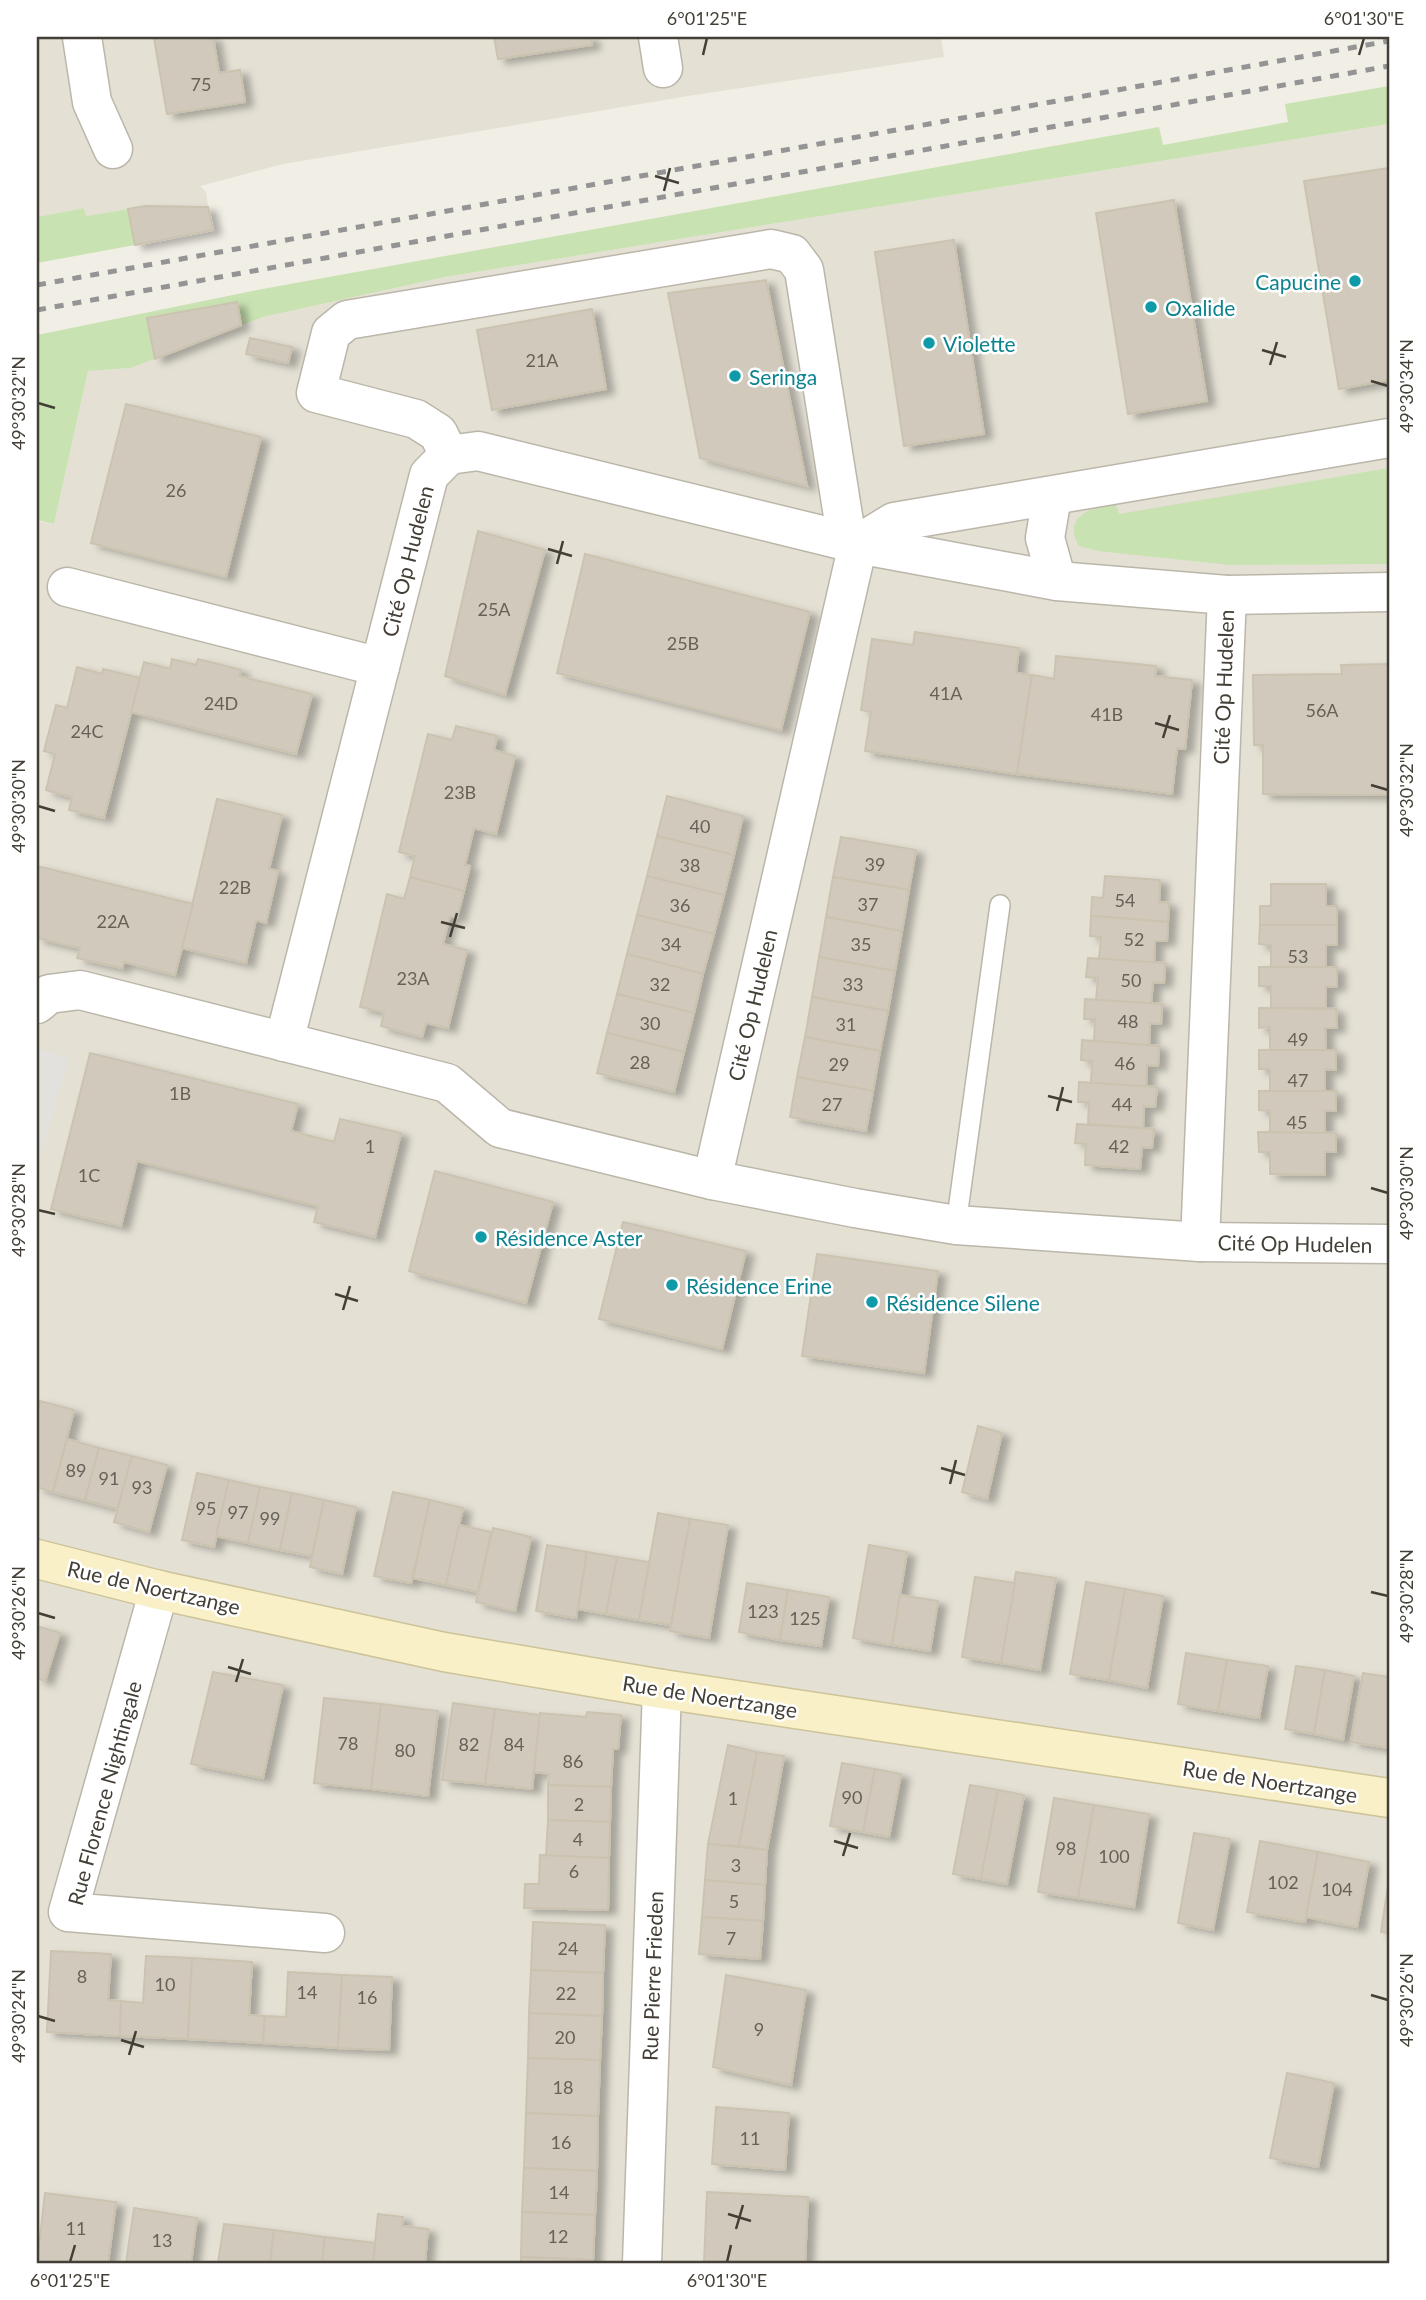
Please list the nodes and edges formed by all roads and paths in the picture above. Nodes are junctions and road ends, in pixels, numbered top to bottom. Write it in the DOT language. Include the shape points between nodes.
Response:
graph roads {
  1 [pos="82,37"];
  2 [pos="113,149"];
  3 [pos="1389,438"];
  4 [pos="449,455"];
  5 [pos="1052,496"];
  6 [pos="852,542"];
  7 [pos="1057,582"];
  8 [pos="67,587"];
  9 [pos="1389,592"];
  10 [pos="1227,595"];
  11 [pos="380,667"];
  12 [pos="1000,905"];
  13 [pos="37,1004"];
  14 [pos="284,1042"];
  15 [pos="712,1180"];
  16 [pos="956,1225"];
  17 [pos="1200,1242"];
  18 [pos="1389,1244"];
  19 [pos="37,1559"];
  20 [pos="159,1590"];
  21 [pos="662,1689"];
  22 [pos="1389,1798"];
  23 [pos="325,1933"];
  24 [pos="642,2263"];
  1 -- 2 [label="street" via="92,102"];
  3 -- 5 [label="street"];
  4 -- 6 [label="street, Cité Op Hudelen" via="478,451"];
  4 -- 6 [label="street" via="438,433 416,419 316,393 331,333 347,320 771,249 792,254 804,270"];
  4 -- 11 [label="street, Cité Op Hudelen" via="429,475"];
  5 -- 6 [label="street" via="894,522"];
  5 -- 7 [label="street" via="1045,538"];
  6 -- 7 [label="street, Cité Op Hudelen"];
  6 -- 15 [label="street, Cité Op Hudelen"];
  7 -- 10 [label="street, Cité Op Hudelen"];
  8 -- 11 [label="street"];
  9 -- 10 [label="street, Cité Op Hudelen"];
  10 -- 17 [label="street, Cité Op Hudelen"];
  11 -- 14 [label="street, Cité Op Hudelen"];
  12 -- 16 [label="lane"];
  13 -- 14 [label="street, Cité Op Hudelen" via="49,994 80,990"];
  14 -- 15 [label="street, Cité Op Hudelen" via="447,1083 500,1128"];
  15 -- 16 [label="street, Cité Op Hudelen"];
  16 -- 17 [label="street, Cité Op Hudelen"];
  17 -- 18 [label="street, Cité Op Hudelen"];
  19 -- 20 [label="main road, Rue de Noertzange"];
  20 -- 21 [label="main road, Rue de Noertzange" via="444,1652"];
  20 -- 23 [label="street, Rue Florence Nightingale" via="68,1912"];
  21 -- 22 [label="main road, Rue de Noertzange"];
  21 -- 24 [label="street, Rue Pierre Frieden"];
}
